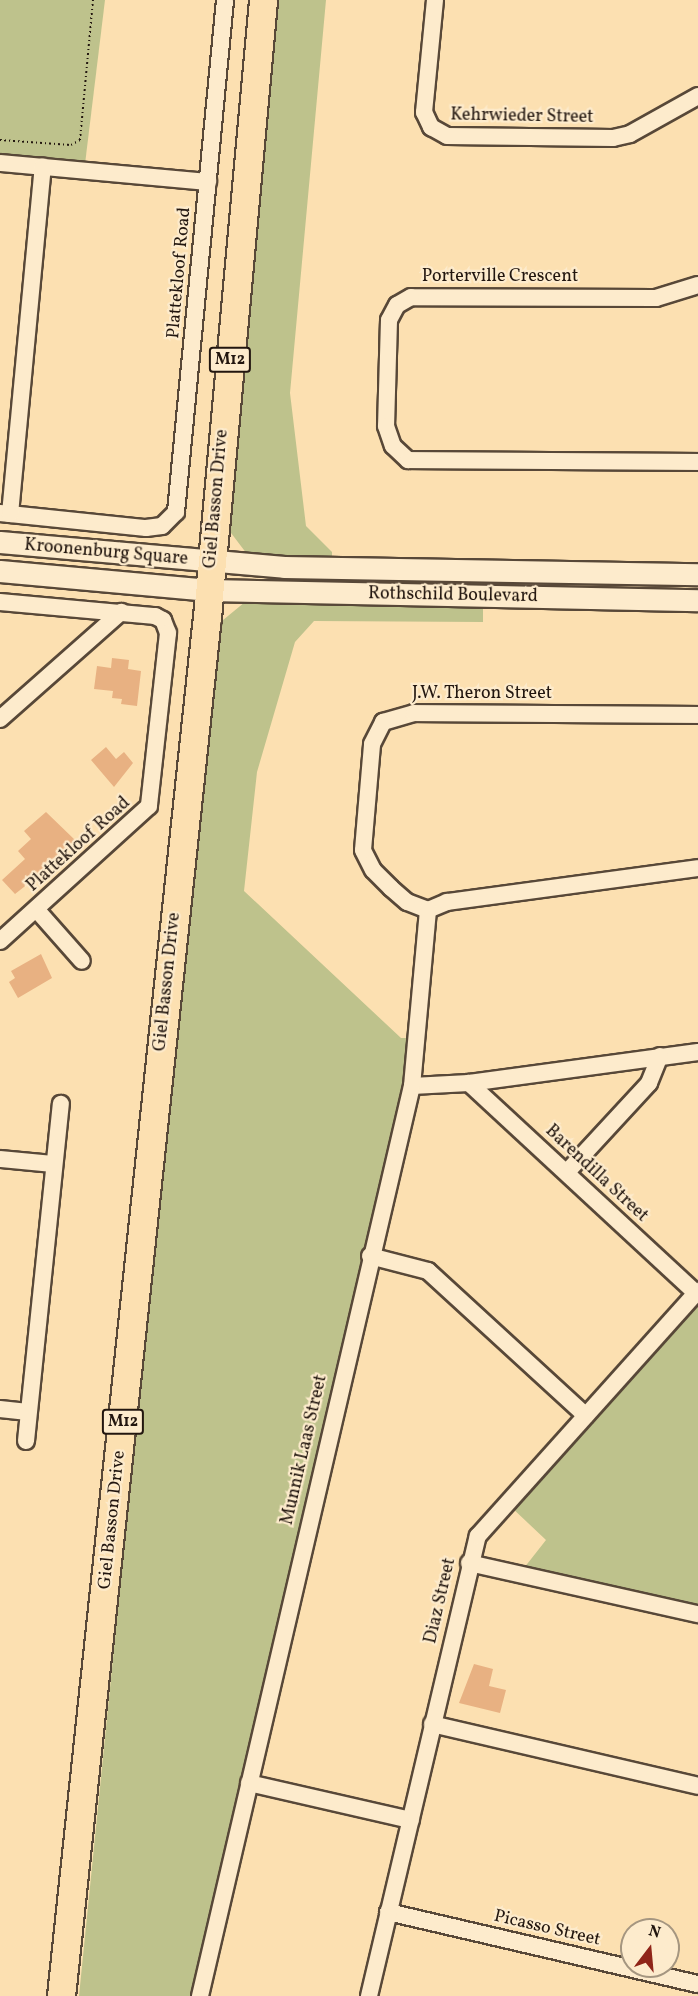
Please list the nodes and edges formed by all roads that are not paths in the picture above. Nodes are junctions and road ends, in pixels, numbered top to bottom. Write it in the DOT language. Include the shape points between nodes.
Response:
graph roads {
  1 [pos="225,0"];
  2 [pos="263,0"];
  3 [pos="435,0"];
  4 [pos="698,96"];
  5 [pos="0,163"];
  6 [pos="43,167"];
  7 [pos="208,182"];
  8 [pos="698,285"];
  9 [pos="698,462"];
  10 [pos="5,514"];
  11 [pos="146,528"];
  12 [pos="0,542"];
  13 [pos="212,562"];
  14 [pos="0,571"];
  15 [pos="698,574"];
  16 [pos="209,590"];
  17 [pos="698,600"];
  18 [pos="0,602"];
  19 [pos="121,612"];
  20 [pos="698,715"];
  21 [pos="0,720"];
  22 [pos="698,868"];
  23 [pos="36,909"];
  24 [pos="428,910"];
  25 [pos="0,941"];
  26 [pos="82,961"];
  27 [pos="698,1052"];
  28 [pos="660,1056"];
  29 [pos="469,1083"];
  30 [pos="412,1086"];
  31 [pos="61,1104"];
  32 [pos="0,1159"];
  33 [pos="53,1164"];
  34 [pos="567,1172"];
  35 [pos="370,1256"];
  36 [pos="697,1292"];
  37 [pos="0,1409"];
  38 [pos="28,1412"];
  39 [pos="586,1416"];
  40 [pos="26,1441"];
  41 [pos="469,1563"];
  42 [pos="698,1614"];
  43 [pos="432,1724"];
  44 [pos="249,1783"];
  45 [pos="698,1786"];
  46 [pos="411,1820"];
  47 [pos="388,1912"];
  48 [pos="68,1964"];
  49 [pos="698,1984"];
  50 [pos="61,1996"];
  51 [pos="70,1996"];
  52 [pos="200,1996"];
  53 [pos="369,1996"];
  1 -- 7 [label="street, Plattekloof Road"];
  2 -- 13 [label="main road, Giel Basson Drive / M12"];
  3 -- 4 [label="street, Kehrwieder Street" via="424,112 431,127 447,136 613,138 630,134"];
  5 -- 6 [label="street"];
  6 -- 7 [label="street"];
  6 -- 10 [label="street"];
  7 -- 11 [label="street, Plattekloof Road" via="180,501 171,521"];
  8 -- 9 [label="street, Porterville Crescent" via="656,298 411,297 397,305 389,320 386,426 393,446 408,460"];
  10 -- 11 [label="street, Kroonenburg Square"];
  12 -- 13 [label="street, Kroonenburg Square"];
  13 -- 15 [label="street, Rothschild Boulevard"];
  13 -- 16 [label="main road, Giel Basson Drive / M12"];
  14 -- 16 [label="street, Kroonenburg Square"];
  16 -- 17 [label="street, Rothschild Boulevard"];
  16 -- 48 [label="main road, Giel Basson Drive / M12"];
  18 -- 19 [label="street"];
  19 -- 21 [label="street"];
  19 -- 23 [label="street, Plattekloof Road" via="163,620 168,633 149,806"];
  20 -- 24 [label="street, J.W. Theron Street" via="414,713 390,717 377,730 372,744 363,850 373,870 406,902"];
  22 -- 24 [label="street" via="447,902"];
  23 -- 25 [label="street, Plattekloof Road"];
  23 -- 26 [label="street"];
  24 -- 30 [label="street, Munnik Laas Street"];
  27 -- 28 [label="street"];
  28 -- 29 [label="street"];
  28 -- 34 [label="street" via="649,1083"];
  29 -- 30 [label="street"];
  29 -- 34 [label="street, Barendilla Street"];
  30 -- 35 [label="street, Munnik Laas Street"];
  31 -- 33 [label="street"];
  32 -- 33 [label="street"];
  33 -- 38 [label="street"];
  34 -- 36 [label="street, Barendilla Street"];
  35 -- 39 [label="street" via="428,1272"];
  35 -- 44 [label="street, Munnik Laas Street"];
  36 -- 39 [label="street, Diaz Street"];
  37 -- 38 [label="street"];
  38 -- 40 [label="street"];
  39 -- 41 [label="street, Diaz Street" via="483,1526"];
  41 -- 42 [label="street"];
  41 -- 43 [label="street, Diaz Street"];
  43 -- 45 [label="street"];
  43 -- 46 [label="street, Diaz Street"];
  44 -- 46 [label="street"];
  44 -- 52 [label="street, Munnik Laas Street"];
  46 -- 47 [label="street, Diaz Street"];
  47 -- 49 [label="street, Picasso Street"];
  47 -- 53 [label="street, Diaz Street"];
  48 -- 50 [label="main road, Giel Basson Drive / M12"];
  48 -- 51 [label="main road, Giel Basson Drive / M12"];
}
